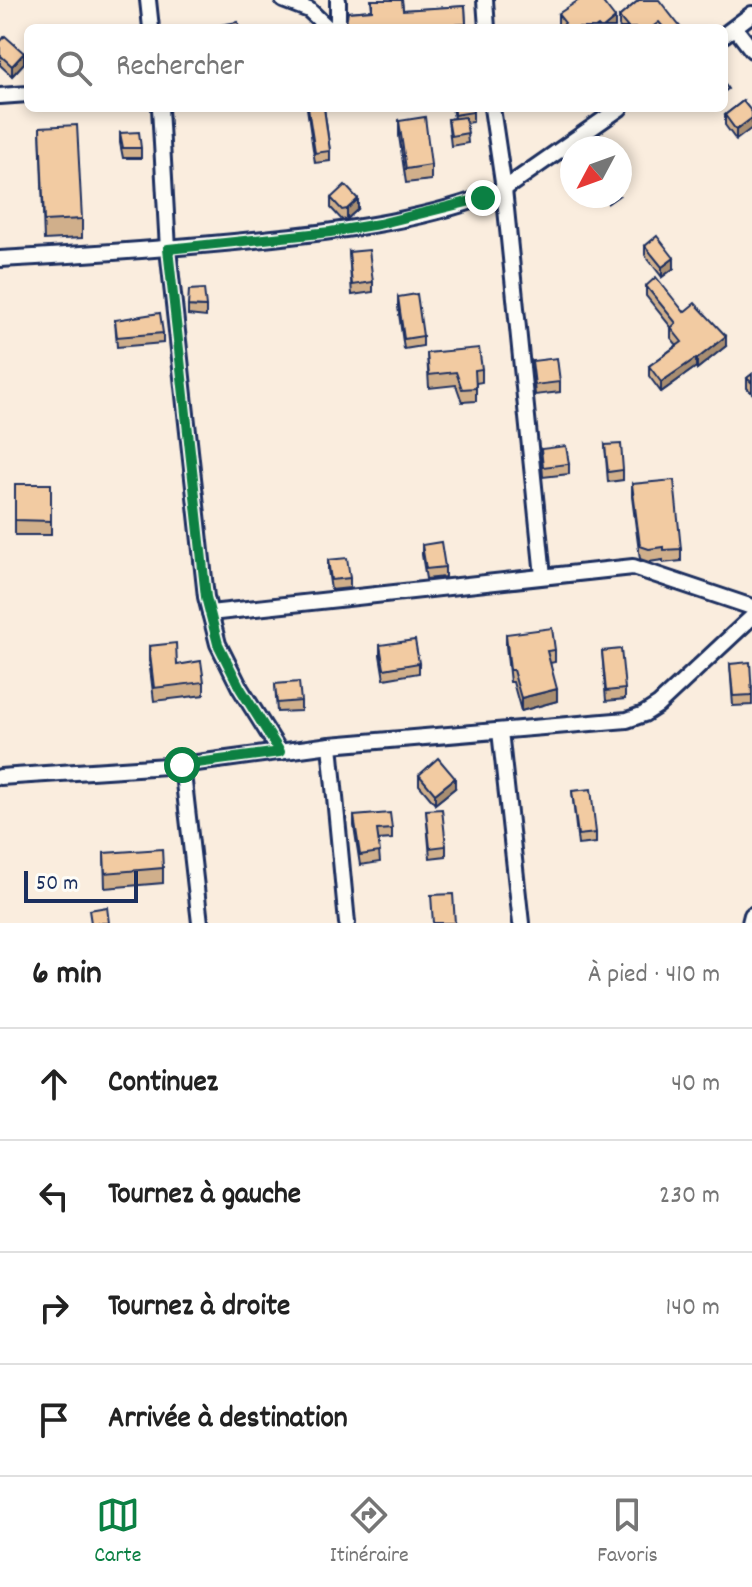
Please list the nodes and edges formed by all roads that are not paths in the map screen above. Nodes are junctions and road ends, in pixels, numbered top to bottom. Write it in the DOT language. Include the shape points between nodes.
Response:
graph roads {
  1 [pos="148,0"];
  2 [pos="283,0"];
  3 [pos="338,0"];
  4 [pos="485,0"];
  5 [pos="752,14"];
  6 [pos="151,24"];
  7 [pos="324,24"];
  8 [pos="338,24"];
  9 [pos="487,24"];
  10 [pos="729,31"];
  11 [pos="752,50"];
  12 [pos="24,94"];
  13 [pos="0,96"];
  14 [pos="160,112"];
  15 [pos="493,112"];
  16 [pos="614,112"];
  17 [pos="504,189"];
  18 [pos="168,249"];
  19 [pos="0,259"];
  20 [pos="543,576"];
  21 [pos="752,607"];
  22 [pos="210,613"];
  23 [pos="752,617"];
  24 [pos="500,731"];
  25 [pos="330,745"];
  26 [pos="280,752"];
  27 [pos="182,765"];
  28 [pos="0,777"];
  29 [pos="752,915"];
  30 [pos="200,923"];
  31 [pos="347,923"];
  32 [pos="521,923"];
  33 [pos="750,923"];
  1 -- 6 [label="street"];
  2 -- 7 [label="street" via="309,10"];
  3 -- 8 [label="street"];
  4 -- 9 [label="street"];
  5 -- 10 [label="street"];
  10 -- 11 [label="street"];
  12 -- 13 [label="street"];
  14 -- 18 [label="street"];
  15 -- 17 [label="street"];
  16 -- 17 [label="street"];
  17 -- 18 [label="street" via="379,224"];
  17 -- 20 [label="street"];
  18 -- 19 [label="street"];
  18 -- 22 [label="street"];
  20 -- 21 [label="street" via="633,567"];
  20 -- 22 [label="street"];
  22 -- 26 [label="street" via="223,655"];
  23 -- 24 [label="street" via="644,714"];
  24 -- 25 [label="street"];
  24 -- 32 [label="street"];
  25 -- 26 [label="street"];
  25 -- 31 [label="street"];
  26 -- 27 [label="street"];
  27 -- 28 [label="street"];
  27 -- 30 [label="street"];
  29 -- 33 [label="street"];
}
